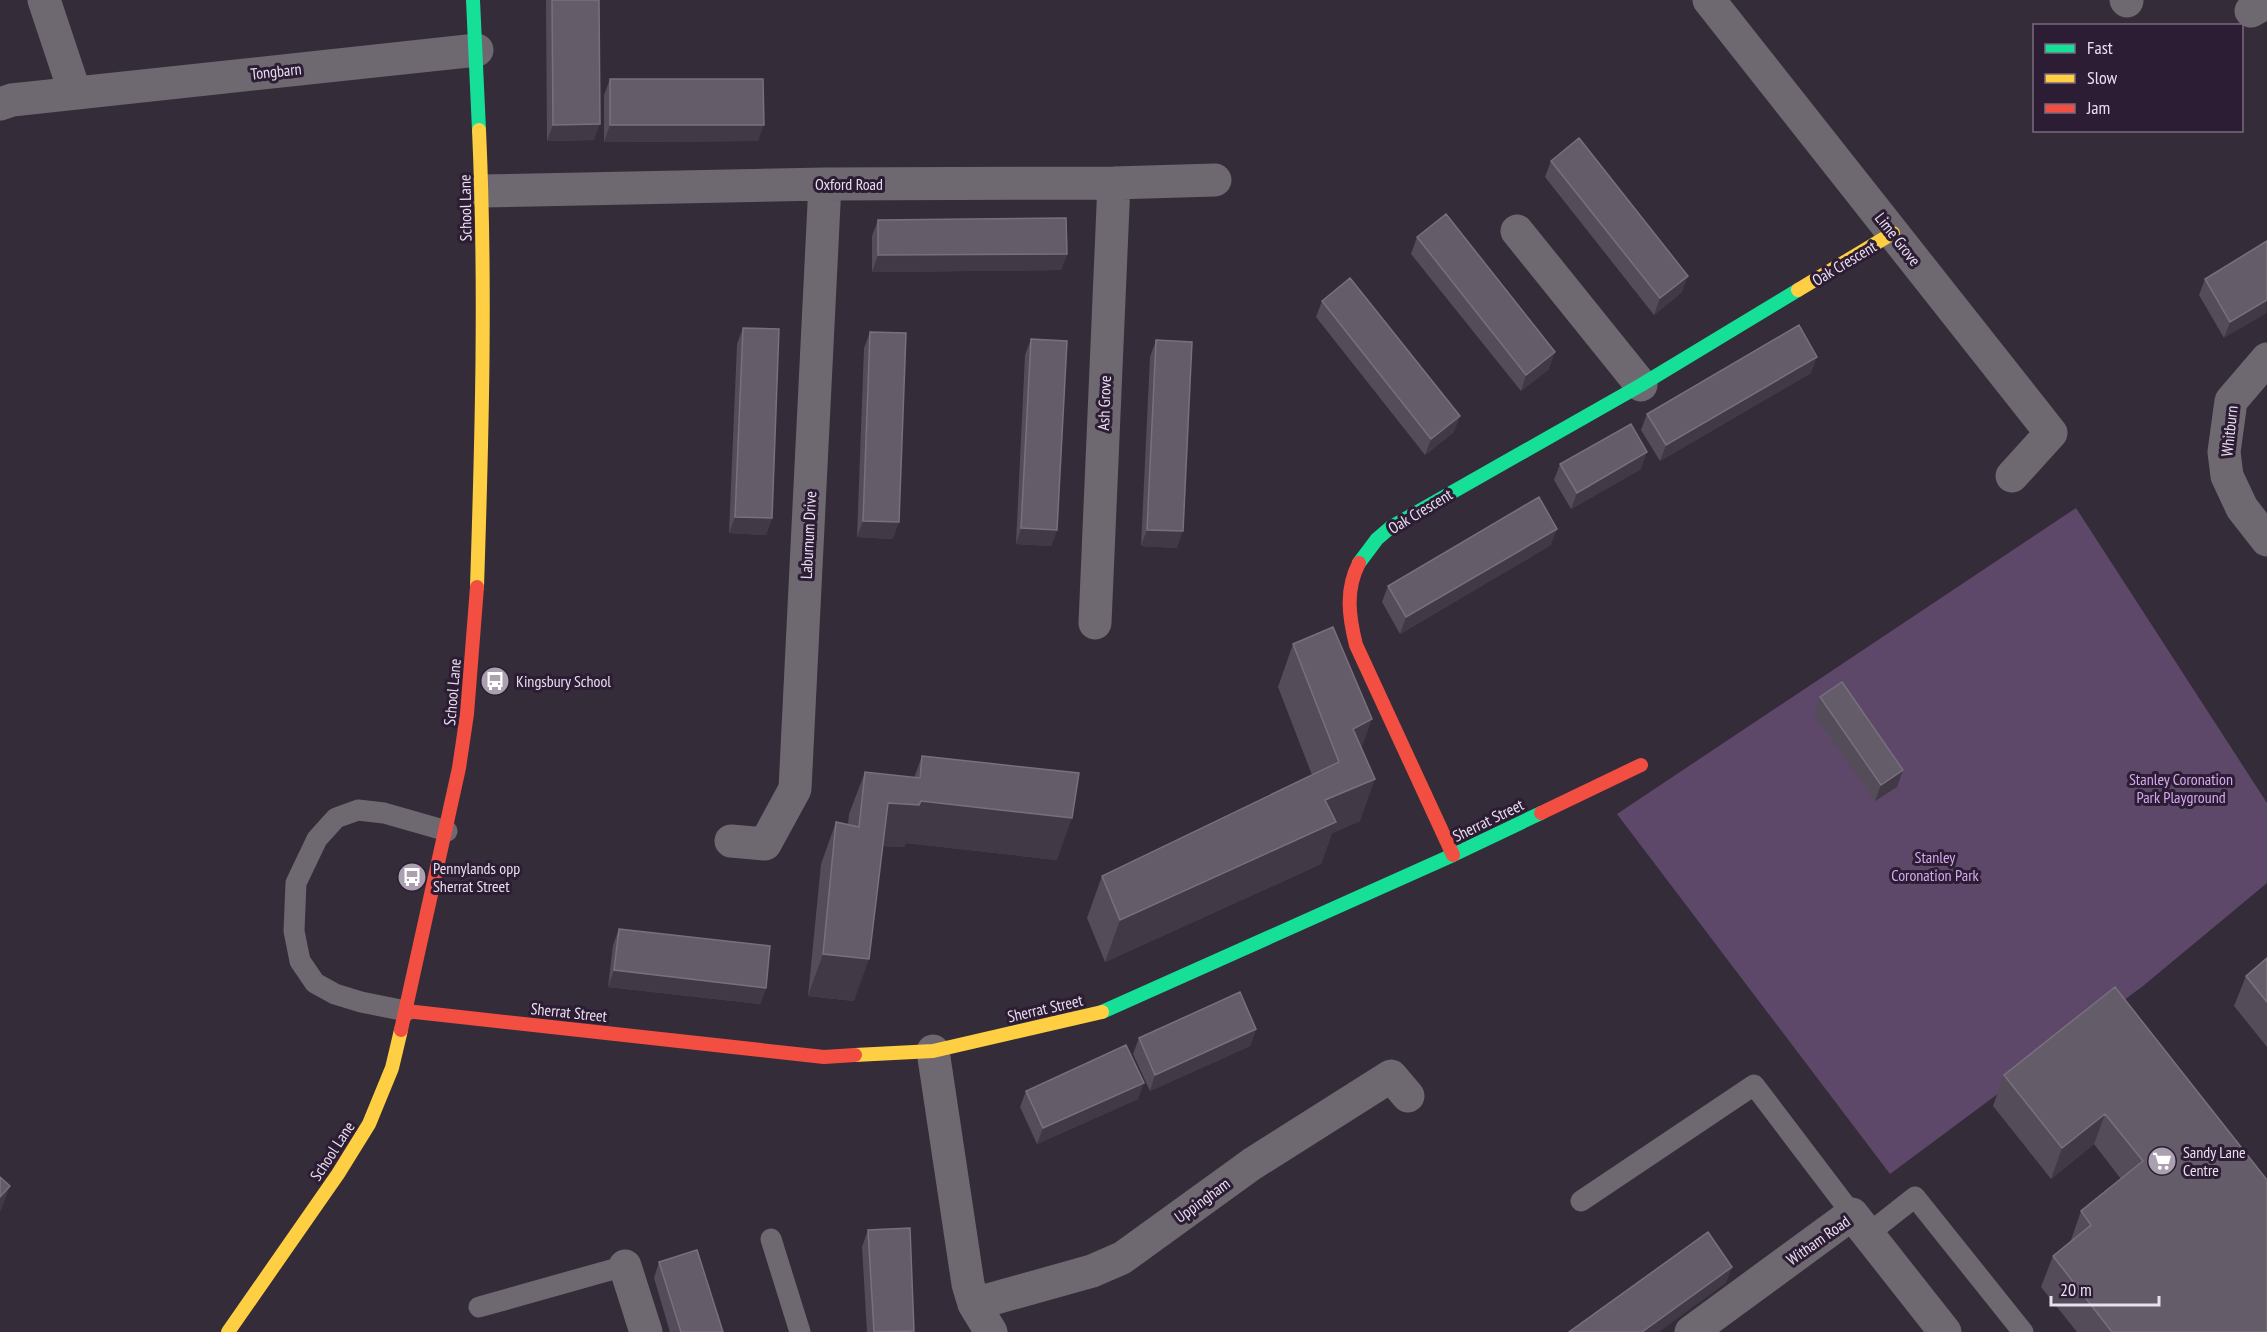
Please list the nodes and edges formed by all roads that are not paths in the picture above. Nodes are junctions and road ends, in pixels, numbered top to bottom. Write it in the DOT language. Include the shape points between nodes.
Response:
graph roads {
  1 [pos="44,0"];
  2 [pos="473,0"];
  3 [pos="1709,0"];
  4 [pos="477,50"];
  5 [pos="75,93"];
  6 [pos="0,104"];
  7 [pos="1215,180"];
  8 [pos="1114,183"];
  9 [pos="825,184"];
  10 [pos="482,191"];
  11 [pos="1517,231"];
  12 [pos="1893,233"];
  13 [pos="2267,359"];
  14 [pos="1641,385"];
  15 [pos="2012,476"];
  16 [pos="2267,540"];
  17 [pos="1095,623"];
  18 [pos="1641,765"];
  19 [pos="447,831"];
  20 [pos="731,841"];
  21 [pos="1453,855"];
  22 [pos="406,1011"];
  23 [pos="933,1051"];
  24 [pos="1408,1096"];
  25 [pos="1581,1201"];
  26 [pos="1860,1224"];
  27 [pos="771,1239"];
  28 [pos="625,1266"];
  29 [pos="974,1304"];
  30 [pos="479,1307"];
  31 [pos="228,1332"];
  32 [pos="646,1332"];
  33 [pos="800,1332"];
  34 [pos="991,1332"];
  35 [pos="1691,1332"];
  36 [pos="1946,1332"];
  37 [pos="2023,1332"];
  1 -- 5 [label="street"];
  2 -- 4 [label="street, School Lane"];
  3 -- 12 [label="street, Lime Grove"];
  4 -- 5 [label="street, Tongbarn"];
  4 -- 10 [label="street, School Lane"];
  5 -- 6 [label="street, Tongbarn"];
  7 -- 8 [label="street, Oxford Road"];
  8 -- 9 [label="street, Oxford Road"];
  8 -- 17 [label="street, Ash Grove"];
  9 -- 10 [label="street, Oxford Road"];
  9 -- 20 [label="street, Laburnum Drive" via="795,789 765,844"];
  10 -- 19 [label="street, School Lane" via="483,399 477,588 467,714"];
  11 -- 14 [label="street"];
  12 -- 14 [label="street, Oak Crescent"];
  12 -- 15 [label="street, Lime Grove" via="2051,433"];
  13 -- 16 [label="street, Whitburn" via="2231,401 2224,452 2227,476 2242,508"];
  14 -- 21 [label="street, Oak Crescent" via="1391,527 1376,539 1355,571 1349,587 1348,609 1356,645"];
  18 -- 21 [label="street, Sherrat Street"];
  19 -- 22 [label="street, School Lane"];
  19 -- 22 [label="lane" via="384,813 358,810 336,818 317,839 296,883 294,931 300,961 315,983 361,1002"];
  21 -- 23 [label="street, Sherrat Street" via="1105,1011"];
  22 -- 23 [label="street, Sherrat Street" via="824,1057"];
  22 -- 31 [label="street, School Lane" via="392,1068 369,1124"];
  23 -- 29 [label="street"];
  24 -- 29 [label="street, Uppingham" via="1391,1076 1252,1164 1122,1258 1092,1271"];
  25 -- 26 [label="lane" via="1754,1085"];
  26 -- 35 [label="street, Witham Road"];
  26 -- 36 [label="street, Witham Road"];
  26 -- 37 [label="lane" via="1915,1197"];
  27 -- 33 [label="lane"];
  28 -- 30 [label="lane"];
  28 -- 32 [label="street"];
  29 -- 34 [label="street"];
}
